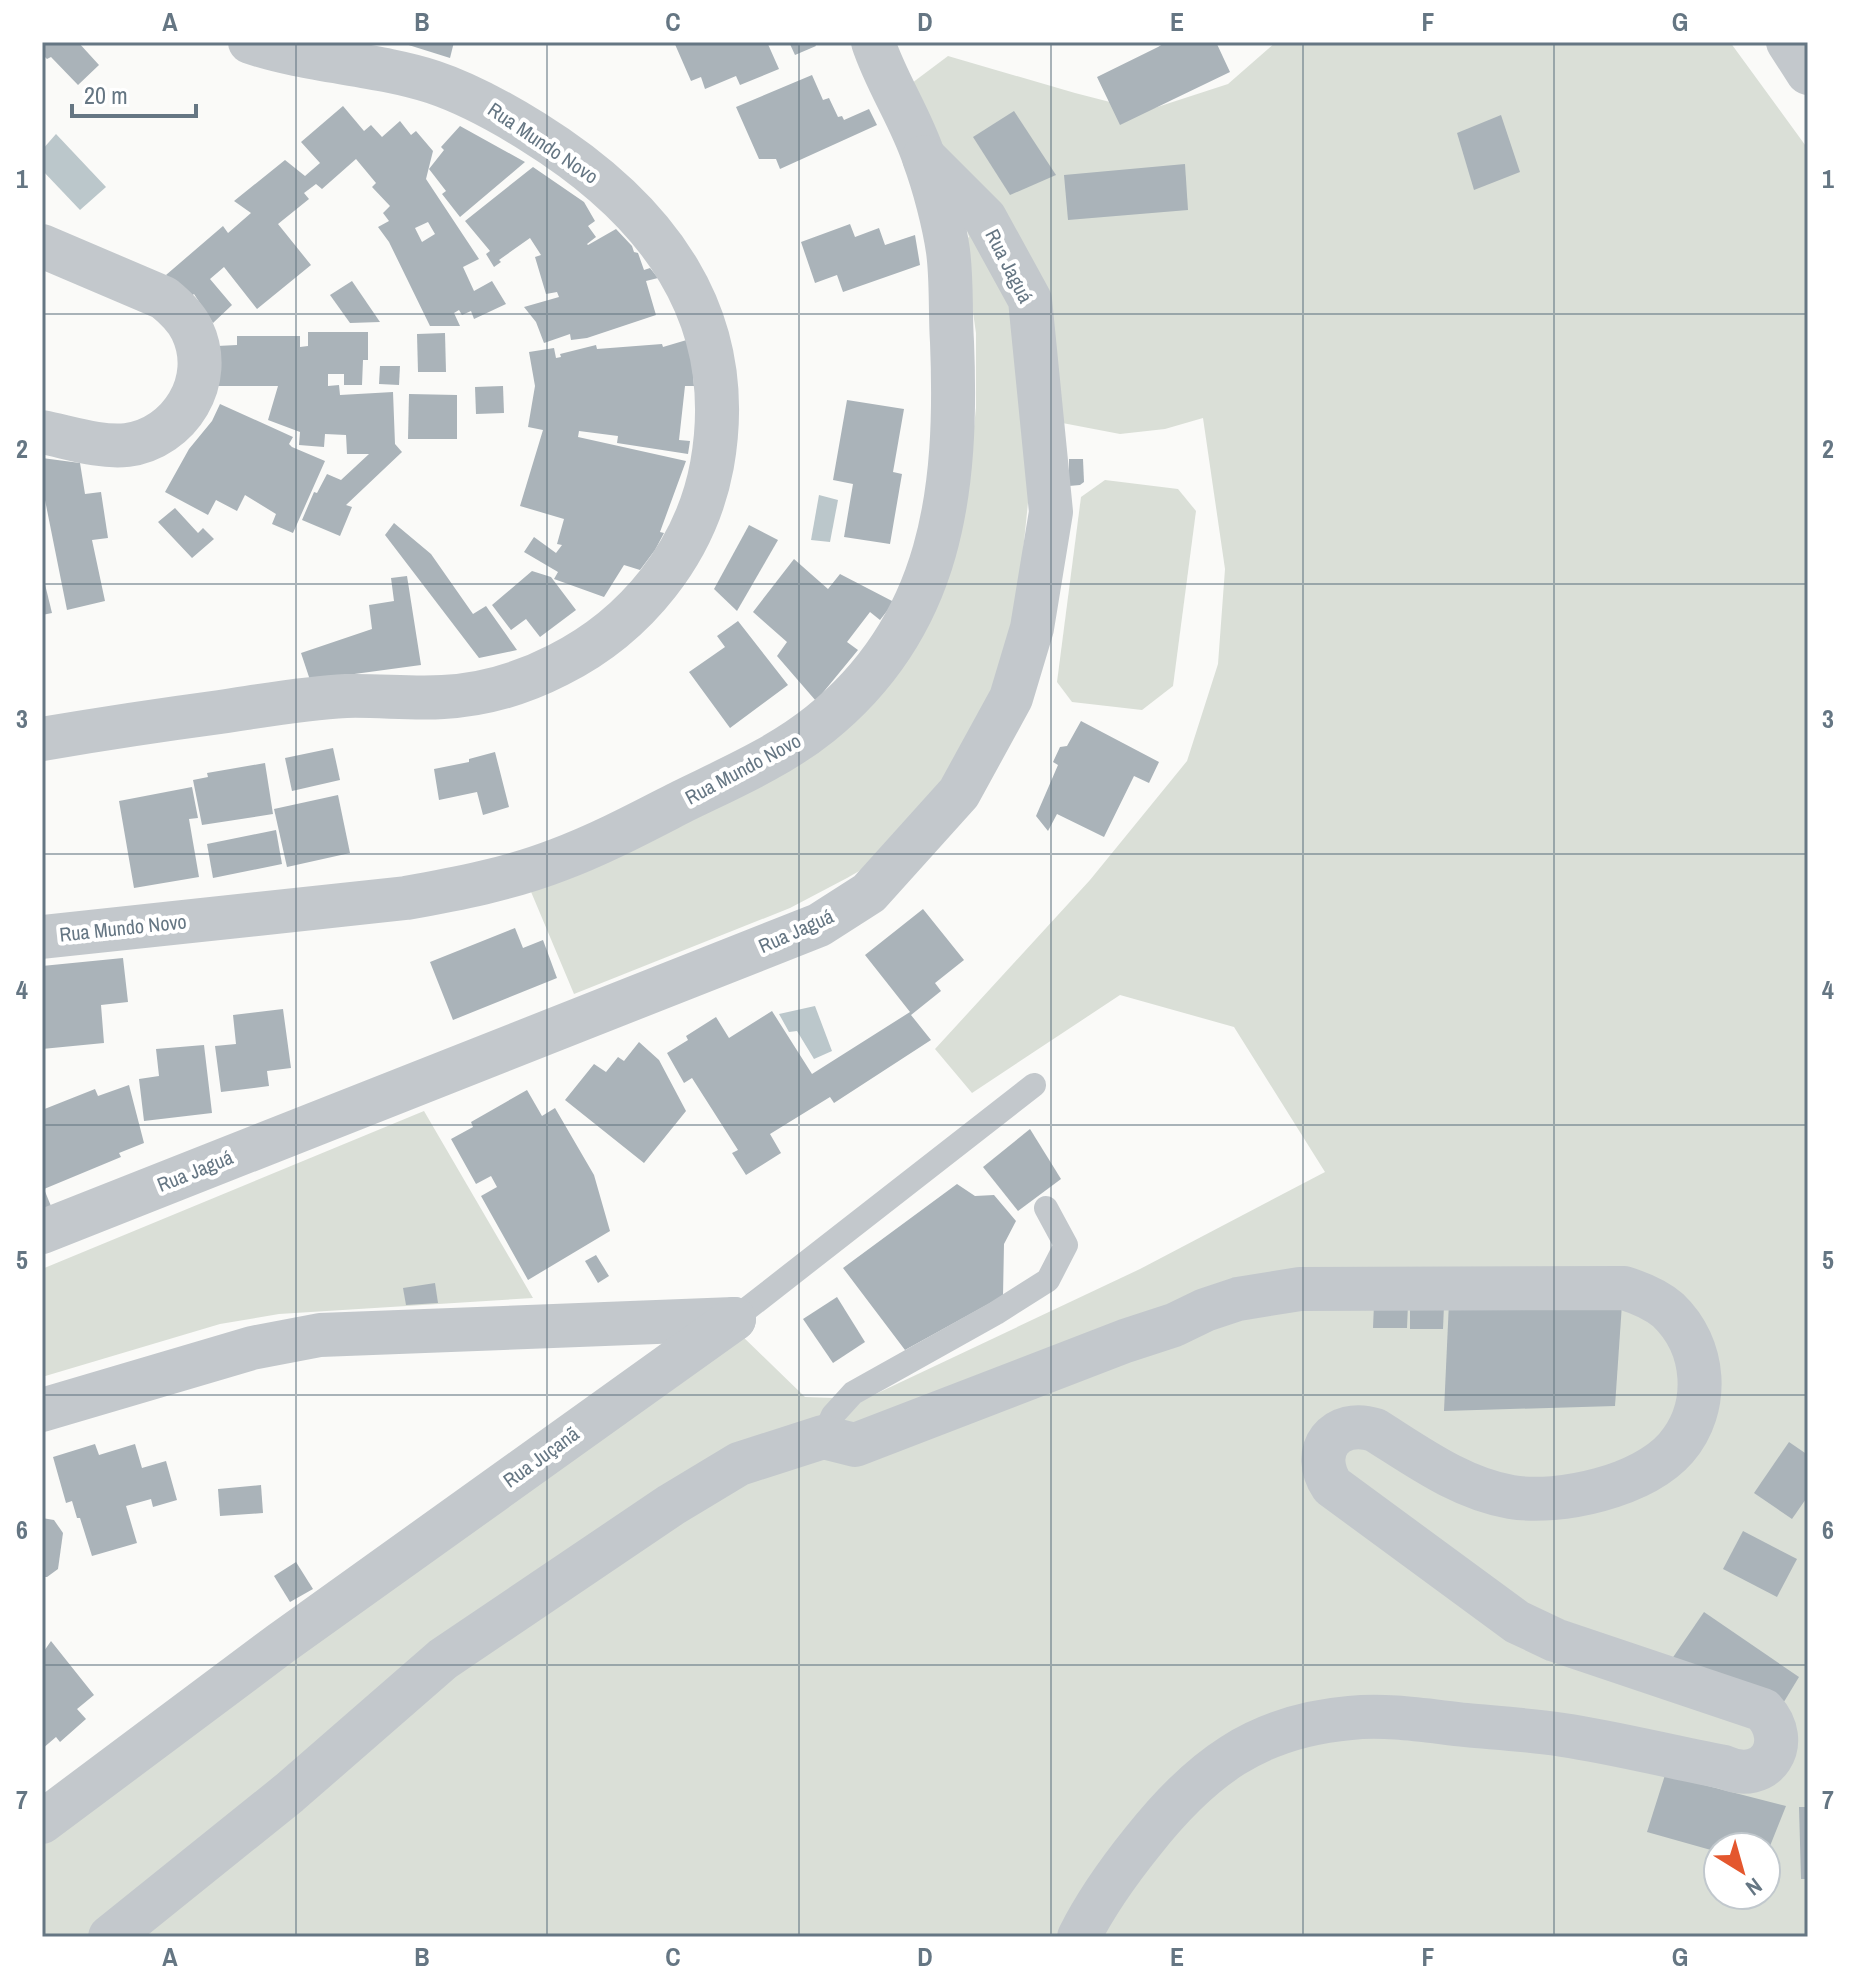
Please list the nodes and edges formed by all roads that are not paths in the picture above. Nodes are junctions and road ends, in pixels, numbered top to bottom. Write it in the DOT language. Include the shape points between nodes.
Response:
graph roads {
  1 [pos="250,42"];
  2 [pos="873,42"];
  3 [pos="1788,42"];
  4 [pos="1808,73"];
  5 [pos="924,157"];
  6 [pos="42,246"];
  7 [pos="42,432"];
  8 [pos="42,739"];
  9 [pos="42,937"];
  10 [pos="1034,1085"];
  11 [pos="1046,1208"];
  12 [pos="42,1232"];
  13 [pos="734,1319"];
  14 [pos="42,1410"];
  15 [pos="823,1437"];
  16 [pos="42,1822"];
  17 [pos="110,1937"];
  18 [pos="1079,1937"];
  1 -- 8 [label="street, Rua Mundo Novo" via="402,74 463,93 564,152 630,208 678,265 707,336 717,411 708,485 694,524 650,595 591,646 519,682 443,697 346,696 279,703"];
  2 -- 5 [label="street, Rua Mundo Novo"];
  3 -- 4 [label="street"];
  5 -- 9 [label="street, Rua Mundo Novo" via="948,251 954,400 950,481 915,604 895,643 848,700 761,763 604,840 509,876 406,898"];
  5 -- 12 [label="street, Rua Jaguá" via="985,218 1030,300 1051,512 1032,628 1011,698 959,793 869,893 819,925"];
  6 -- 7 [label="street" via="164,298 193,331 199,374 194,396 174,422 147,440 103,444"];
  10 -- 13 [label="lane, Rua Juçanã"];
  11 -- 15 [label="lane" via="1066,1245 1048,1280 853,1393 833,1415"];
  13 -- 14 [label="street" via="320,1335 252,1348"];
  13 -- 16 [label="street, Rua Juçanã" via="280,1644"];
  15 -- 17 [label="street" via="739,1464 443,1659 289,1793"];
  15 -- 18 [label="street" via="855,1445 1205,1310 1300,1289 1624,1288 1666,1308 1693,1345 1700,1390 1688,1430 1659,1462 1616,1484 1548,1499 1487,1492 1363,1426 1338,1432 1323,1453 1323,1464 1332,1486 1517,1622 1555,1640 1763,1710 1776,1730 1774,1753 1767,1762 1747,1773 1735,1772 1561,1734 1391,1718 1315,1722 1243,1749 1189,1787 1112,1878"];
}
